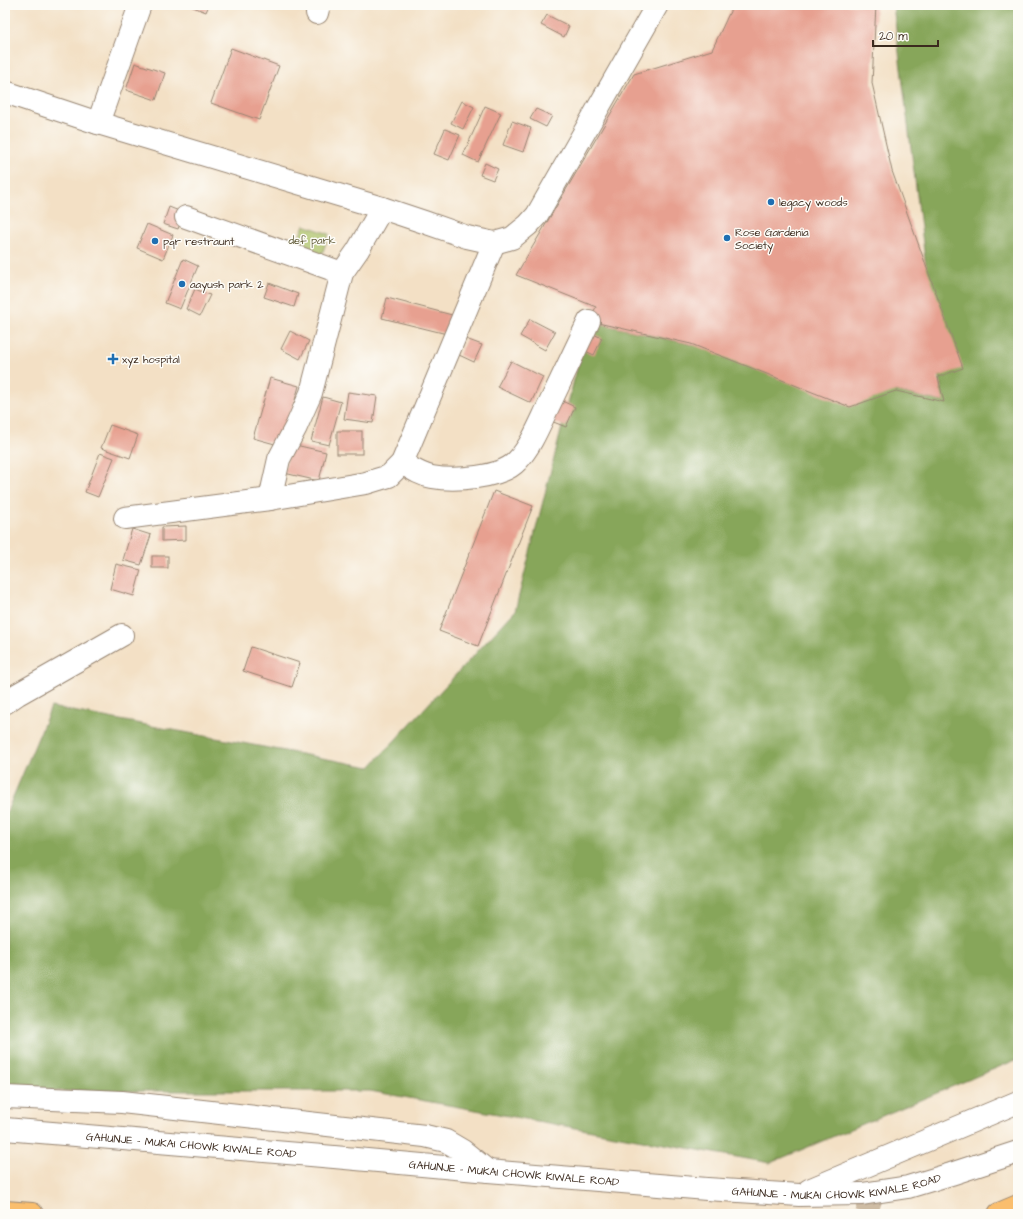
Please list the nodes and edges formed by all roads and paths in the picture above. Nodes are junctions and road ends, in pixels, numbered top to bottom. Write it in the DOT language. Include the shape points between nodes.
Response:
graph roads {
  1 [pos="140,5"];
  2 [pos="657,5"];
  3 [pos="5,92"];
  4 [pos="98,123"];
  5 [pos="382,208"];
  6 [pos="186,218"];
  7 [pos="494,243"];
  8 [pos="342,273"];
  9 [pos="589,321"];
  10 [pos="402,463"];
  11 [pos="270,499"];
  12 [pos="125,518"];
  13 [pos="122,635"];
  14 [pos="5,703"];
  15 [pos="5,1097"];
  16 [pos="1018,1102"];
  17 [pos="5,1129"];
  18 [pos="1018,1152"];
  19 [pos="488,1171"];
  20 [pos="799,1194"];
  21 [pos="1018,1206"];
  22 [pos="5,1212"];
  23 [pos="32,1214"];
  24 [pos="1000,1214"];
  1 -- 4 [label="street"];
  2 -- 7 [label="street" via="537,215 512,238"];
  3 -- 4 [label="street"];
  4 -- 5 [label="street"];
  5 -- 7 [label="street" via="467,237"];
  5 -- 8 [label="street"];
  6 -- 8 [label="street"];
  7 -- 10 [label="street"];
  8 -- 11 [label="street" via="311,393 279,459"];
  9 -- 10 [label="street" via="531,444 516,463 505,470 486,475 450,480 420,474"];
  10 -- 11 [label="street" via="389,476 366,483"];
  11 -- 12 [label="street"];
  13 -- 14 [label="street"];
  15 -- 19 [label="street" via="122,1102 425,1136 446,1141"];
  16 -- 20 [label="street"];
  17 -- 19 [label="street, GAHUNJE - MUKAI CHOWK KIWALE ROAD"];
  18 -- 20 [label="street, GAHUNJE - MUKAI CHOWK KIWALE ROAD" via="908,1187 862,1194"];
  19 -- 20 [label="street, GAHUNJE - MUKAI CHOWK KIWALE ROAD"];
  21 -- 24 [label="highway"];
  22 -- 23 [label="highway"];
}
